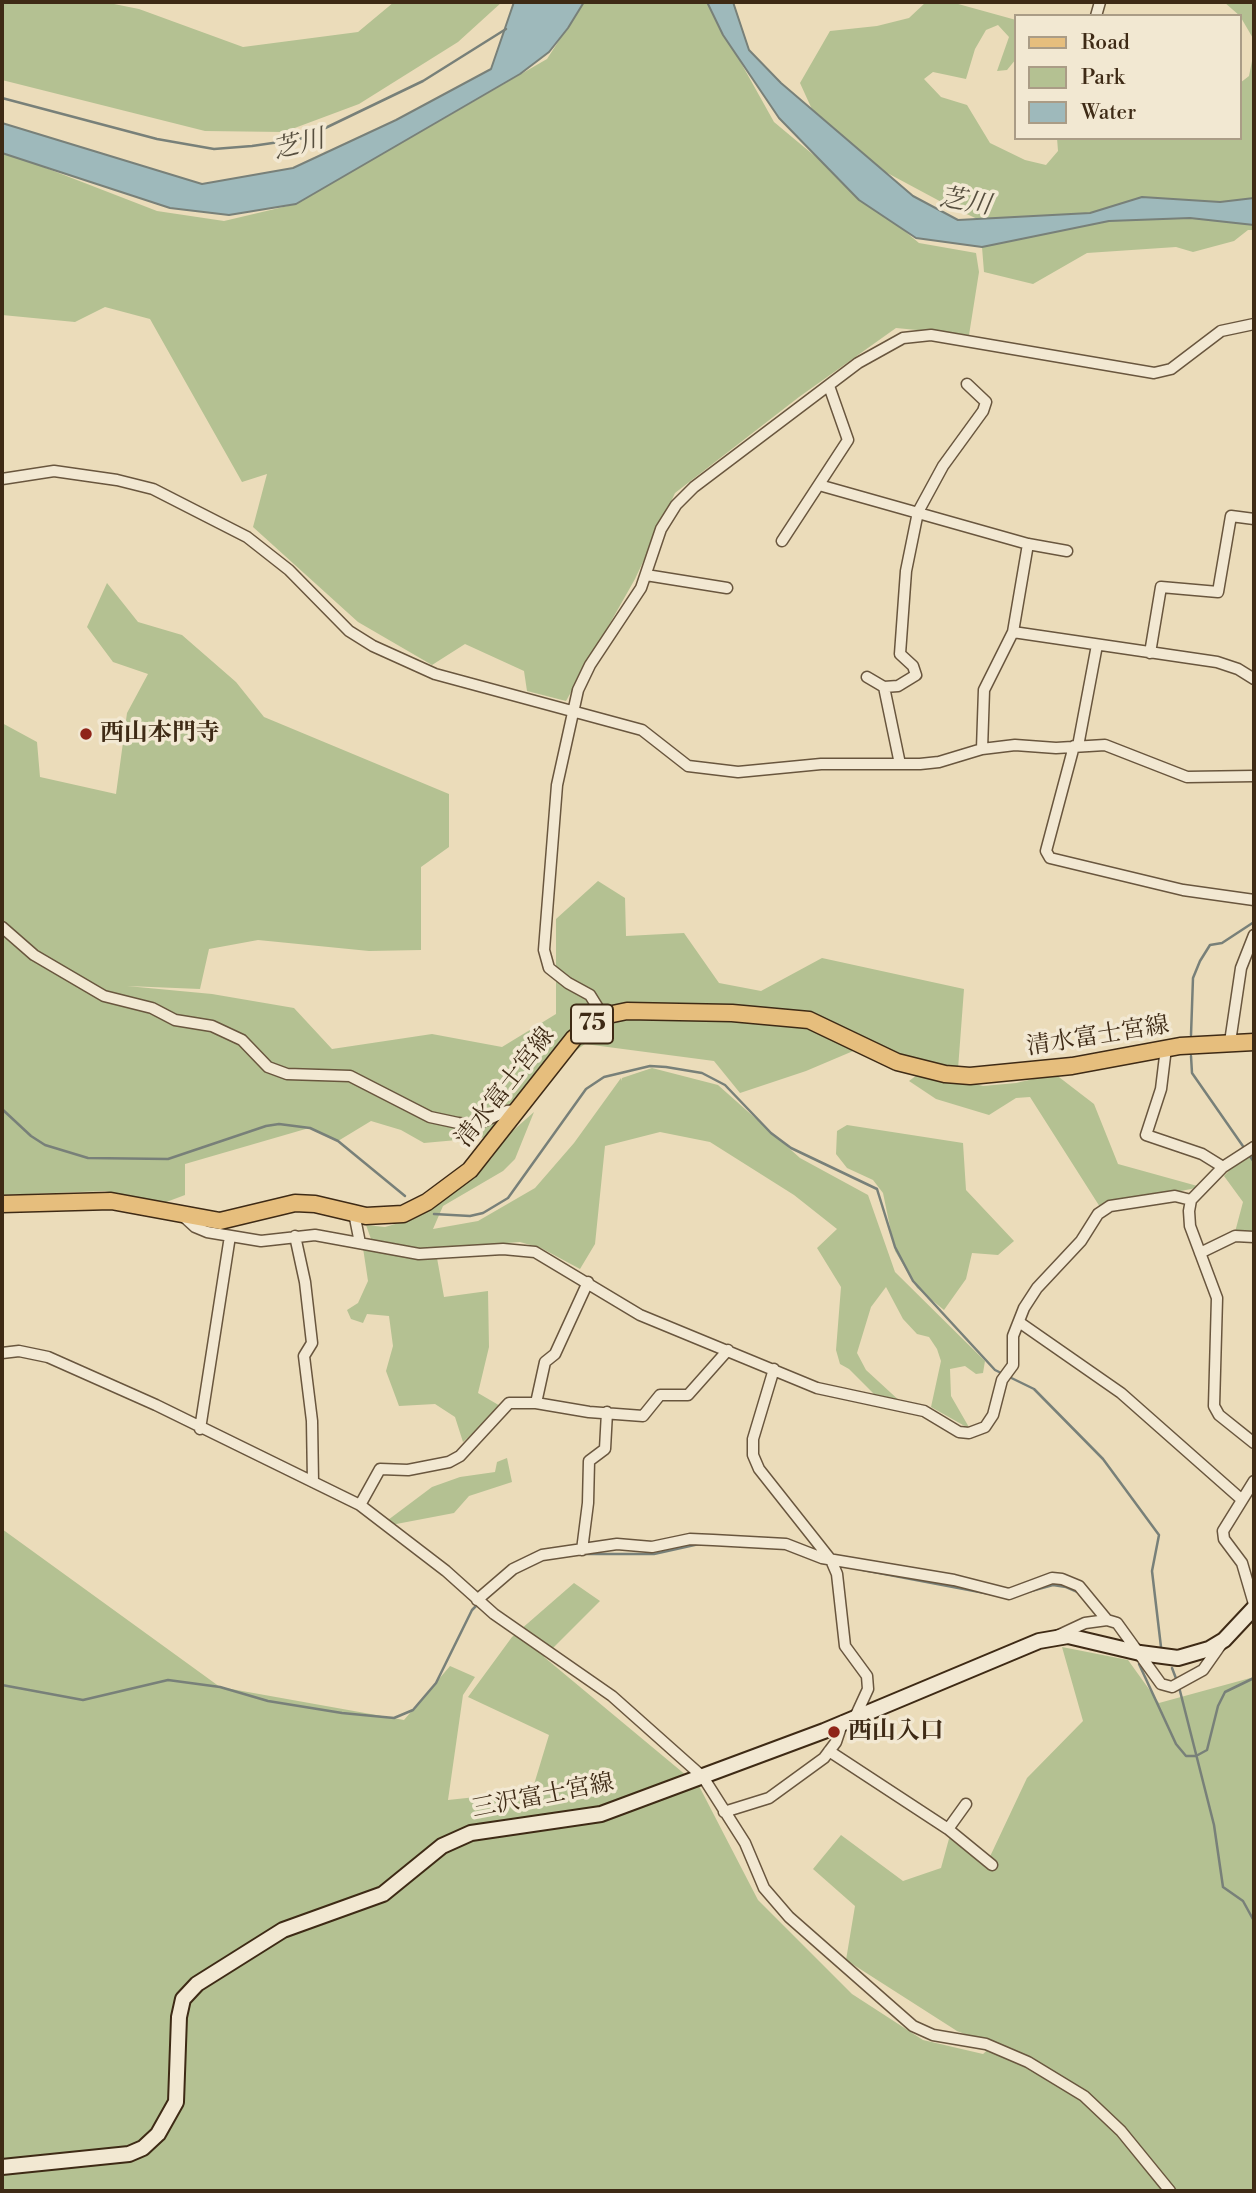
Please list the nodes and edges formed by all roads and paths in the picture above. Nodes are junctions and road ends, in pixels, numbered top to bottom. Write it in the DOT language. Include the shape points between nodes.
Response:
graph roads {
  1 [pos="1254,324"];
  2 [pos="967,384"];
  3 [pos="829,386"];
  4 [pos="2,479"];
  5 [pos="819,485"];
  6 [pos="918,512"];
  7 [pos="1254,519"];
  8 [pos="782,541"];
  9 [pos="1028,544"];
  10 [pos="1067,551"];
  11 [pos="646,575"];
  12 [pos="727,588"];
  13 [pos="1013,632"];
  14 [pos="1097,645"];
  15 [pos="1150,653"];
  16 [pos="867,677"];
  17 [pos="1254,679"];
  18 [pos="884,687"];
  19 [pos="574,709"];
  20 [pos="1076,746"];
  21 [pos="982,749"];
  22 [pos="900,764"];
  23 [pos="1254,776"];
  24 [pos="1254,900"];
  25 [pos="2,927"];
  26 [pos="1254,935"];
  27 [pos="603,1016"];
  28 [pos="1230,1042"];
  29 [pos="1254,1042"];
  30 [pos="1166,1048"];
  31 [pos="517,1110"];
  32 [pos="1249,1150"];
  33 [pos="1223,1167"];
  34 [pos="1191,1200"];
  35 [pos="2,1204"];
  36 [pos="354,1213"];
  37 [pos="182,1215"];
  38 [pos="230,1236"];
  39 [pos="295,1236"];
  40 [pos="1254,1237"];
  41 [pos="360,1243"];
  42 [pos="1200,1253"];
  43 [pos="588,1282"];
  44 [pos="1019,1322"];
  45 [pos="728,1350"];
  46 [pos="2,1353"];
  47 [pos="774,1368"];
  48 [pos="536,1403"];
  49 [pos="607,1412"];
  50 [pos="200,1429"];
  51 [pos="1254,1443"];
  52 [pos="1254,1480"];
  53 [pos="313,1482"];
  54 [pos="1241,1499"];
  55 [pos="360,1505"];
  56 [pos="582,1550"];
  57 [pos="831,1560"];
  58 [pos="481,1603"];
  59 [pos="1254,1606"];
  60 [pos="1107,1620"];
  61 [pos="1057,1637"];
  62 [pos="1224,1640"];
  63 [pos="1140,1653"];
  64 [pos="850,1718"];
  65 [pos="829,1751"];
  66 [pos="703,1777"];
  67 [pos="967,1804"];
  68 [pos="724,1812"];
  69 [pos="948,1829"];
  70 [pos="992,1865"];
  71 [pos="2,2167"];
  72 [pos="1170,2191"];
  1 -- 3 [label="street" via="1221,331 1171,369 1154,373 931,335 903,338 858,363"];
  2 -- 6 [label="street" via="986,402 983,411 943,466"];
  3 -- 5 [label="street" via="848,440"];
  3 -- 11 [label="street" via="694,486 661,529"];
  4 -- 19 [label="street" via="54,471 153,489 247,537 289,569 349,631 373,646 435,674"];
  5 -- 6 [label="street"];
  5 -- 8 [label="street"];
  6 -- 9 [label="street"];
  6 -- 18 [label="street" via="906,571 900,654 916,675"];
  7 -- 15 [label="street" via="1231,516 1218,593 1161,587"];
  9 -- 10 [label="street"];
  9 -- 13 [label="street"];
  11 -- 12 [label="street"];
  11 -- 19 [label="street" via="590,665"];
  13 -- 14 [label="street"];
  13 -- 21 [label="street" via="984,690"];
  14 -- 15 [label="street"];
  14 -- 20 [label="street"];
  15 -- 17 [label="street" via="1217,662"];
  16 -- 18 [label="street"];
  18 -- 22 [label="street"];
  19 -- 22 [label="street" via="642,730 688,766 701,769 738,772 821,764"];
  19 -- 27 [label="street" via="557,785 544,950 549,968 590,995"];
  20 -- 21 [label="street"];
  20 -- 23 [label="street" via="1119,749 1187,777"];
  20 -- 24 [label="street" via="1046,851 1049,858 1183,890"];
  21 -- 22 [label="street" via="939,762"];
  25 -- 31 [label="street" via="34,955 104,996 152,1008 175,1020 212,1026 242,1040 268,1067 288,1074 350,1076 430,1117 458,1124 475,1125"];
  26 -- 28 [label="street" via="1241,968"];
  27 -- 30 [label="main road, 清水富士宮線 / 75" via="627,1011 788,1017 824,1026 897,1062 970,1076 1072,1066"];
  27 -- 31 [label="main road, 清水富士宮線 / 75" via="574,1038"];
  28 -- 29 [label="main road, 清水富士宮線 / 75"];
  28 -- 30 [label="main road, 清水富士宮線 / 75"];
  30 -- 33 [label="street" via="1161,1089 1146,1135 1202,1154"];
  31 -- 36 [label="main road, 清水富士宮線 / 75" via="470,1170 427,1202 403,1214"];
  32 -- 33 [label="street"];
  33 -- 34 [label="street"];
  34 -- 42 [label="street" via="1190,1226"];
  34 -- 44 [label="street" via="1175,1196 1111,1206 1098,1214 1081,1241 1037,1288"];
  35 -- 37 [label="main road, 清水富士宮線 / 75" via="111,1201"];
  36 -- 37 [label="main road, 清水富士宮線 / 75" via="295,1203 236,1219"];
  36 -- 41 [label="street"];
  37 -- 38 [label="street" via="195,1227"];
  38 -- 39 [label="street" via="261,1241"];
  38 -- 50 [label="street"];
  39 -- 41 [label="street"];
  39 -- 53 [label="street" via="312,1343 304,1356"];
  40 -- 42 [label="street" via="1235,1236"];
  41 -- 43 [label="street" via="419,1254 503,1249 535,1252"];
  42 -- 51 [label="street" via="1217,1298 1214,1406"];
  43 -- 45 [label="street" via="640,1315"];
  43 -- 48 [label="street" via="555,1354 545,1362"];
  44 -- 47 [label="street" via="1013,1336 1013,1365 1002,1381 989,1421 968,1433 924,1412 817,1388"];
  44 -- 54 [label="street" via="1121,1393"];
  45 -- 47 [label="street"];
  45 -- 49 [label="street" via="688,1395 660,1395 643,1416"];
  46 -- 50 [label="street" via="48,1357"];
  47 -- 57 [label="street" via="753,1439 753,1455"];
  48 -- 49 [label="street"];
  48 -- 55 [label="street" via="509,1403 449,1462 408,1470 380,1469"];
  49 -- 56 [label="street" via="606,1448 589,1461"];
  50 -- 53 [label="street"];
  52 -- 54 [label="street"];
  53 -- 55 [label="street"];
  54 -- 59 [label="street" via="1223,1531 1242,1563"];
  55 -- 58 [label="street"];
  56 -- 57 [label="street" via="652,1547 690,1539 786,1544"];
  56 -- 58 [label="street" via="526,1561 504,1575"];
  57 -- 60 [label="street" via="1009,1594 1052,1578 1062,1579 1079,1586"];
  57 -- 64 [label="street" via="837,1574 845,1646 867,1676 868,1689"];
  58 -- 66 [label="street" via="612,1696"];
  59 -- 62 [label="main road, 三沢富士宮線"];
  60 -- 61 [label="street" via="1077,1626"];
  60 -- 63 [label="street" via="1124,1630"];
  61 -- 63 [label="main road, 三沢富士宮線"];
  61 -- 64 [label="main road, 三沢富士宮線"];
  62 -- 63 [label="main road, 三沢富士宮線" via="1178,1658"];
  62 -- 63 [label="street" via="1213,1661 1172,1687 1161,1684"];
  64 -- 65 [label="street"];
  64 -- 66 [label="main road, 三沢富士宮線"];
  65 -- 68 [label="street" via="769,1798"];
  65 -- 69 [label="street"];
  66 -- 68 [label="street"];
  66 -- 71 [label="main road, 三沢富士宮線" via="601,1814 471,1833 442,1846 383,1894 283,1930 197,1984 183,1999 176,2102 158,2134 143,2148 129,2154"];
  67 -- 69 [label="street"];
  68 -- 72 [label="street" via="745,1843 764,1888 862,1983 913,2026 933,2035 986,2044 1028,2062 1084,2096 1121,2131"];
  69 -- 70 [label="street"];
}
